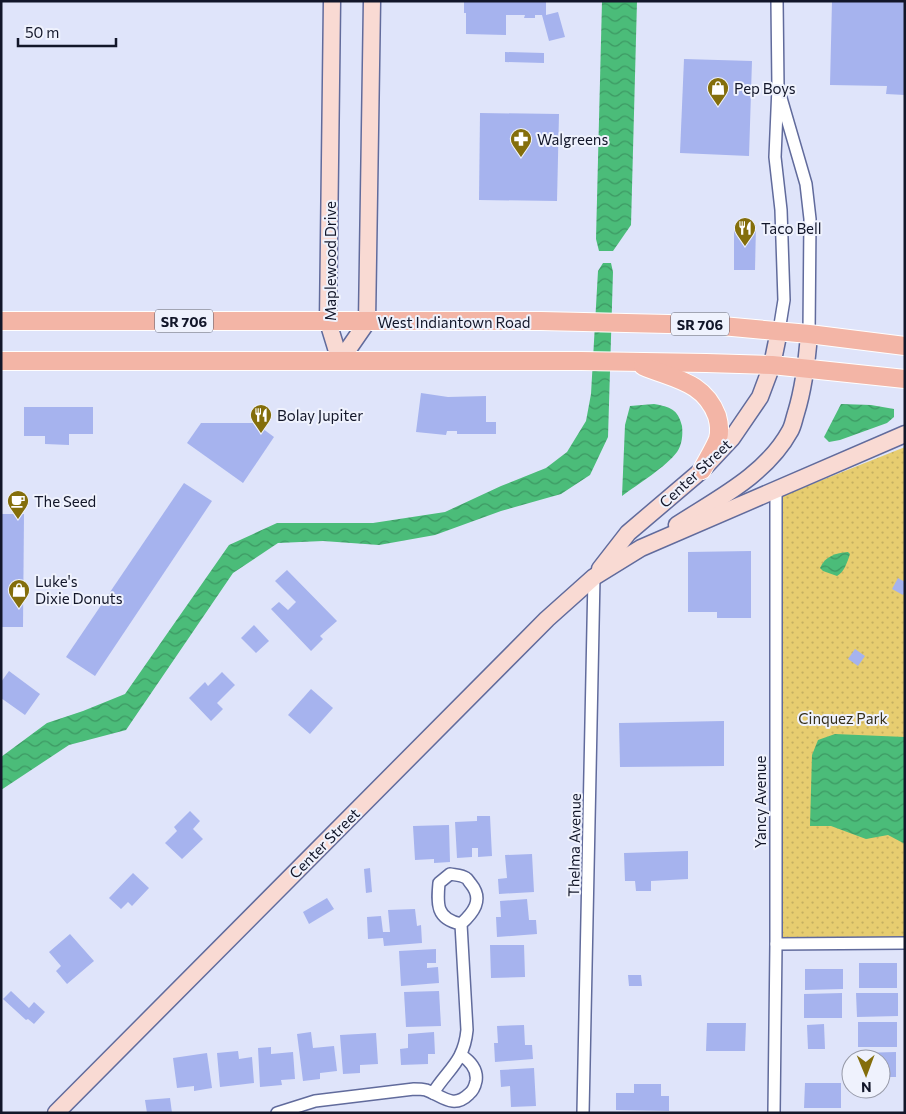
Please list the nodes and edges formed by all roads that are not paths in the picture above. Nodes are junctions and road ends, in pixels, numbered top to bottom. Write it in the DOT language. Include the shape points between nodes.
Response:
graph roads {
  1 [pos="332,1"];
  2 [pos="372,1"];
  3 [pos="777,1"];
  4 [pos="778,87"];
  5 [pos="1,321"];
  6 [pos="328,322"];
  7 [pos="367,322"];
  8 [pos="779,331"];
  9 [pos="810,334"];
  10 [pos="905,346"];
  11 [pos="1,361"];
  12 [pos="340,361"];
  13 [pos="626,362"];
  14 [pos="772,365"];
  15 [pos="807,368"];
  16 [pos="905,379"];
  17 [pos="905,434"];
  18 [pos="702,470"];
  19 [pos="776,491"];
  20 [pos="641,548"];
  21 [pos="594,577"];
  22 [pos="461,924"];
  23 [pos="776,944"];
  24 [pos="905,944"];
  25 [pos="461,1055"];
  26 [pos="433,1093"];
  27 [pos="325,1100"];
  28 [pos="56,1113"];
  29 [pos="277,1113"];
  30 [pos="326,1113"];
  31 [pos="583,1113"];
  32 [pos="774,1113"];
  1 -- 6 [label="street, Maplewood Drive"];
  2 -- 7 [label="street"];
  3 -- 4 [label="street, Center Street"];
  4 -- 8 [label="street, Center Street" via="775,157 781,210 784,300"];
  4 -- 9 [label="street, Center Street" via="806,184 810,219"];
  5 -- 6 [label="main road, West Indiantown Road / SR 706"];
  6 -- 7 [label="main road, West Indiantown Road / SR 706"];
  6 -- 12 [label="street, Maplewood Drive"];
  7 -- 8 [label="main road, West Indiantown Road / SR 706" via="583,322 711,325"];
  7 -- 12 [label="street"];
  8 -- 9 [label="main road, West Indiantown Road / SR 706"];
  8 -- 14 [label="street, Center Street"];
  9 -- 10 [label="main road, West Indiantown Road / SR 706"];
  9 -- 15 [label="street"];
  11 -- 12 [label="main road"];
  12 -- 13 [label="main road"];
  13 -- 14 [label="main road"];
  13 -- 18 [label="main road" via="686,382 710,399 720,424 718,438"];
  14 -- 15 [label="main road"];
  14 -- 18 [label="street, Center Street" via="760,397 732,438"];
  15 -- 16 [label="main road"];
  15 -- 20 [label="street" via="792,429 780,448 744,482"];
  17 -- 19 [label="street, Center Street"];
  18 -- 21 [label="street, Center Street" via="628,533"];
  19 -- 20 [label="street, Center Street"];
  19 -- 23 [label="street, Yancy Avenue"];
  20 -- 21 [label="street, Center Street"];
  21 -- 28 [label="street, Center Street" via="547,620"];
  21 -- 31 [label="street, Thelma Avenue"];
  22 -- 25 [label="street" via="467,1030"];
  23 -- 24 [label="street"];
  23 -- 32 [label="street, Yancy Avenue"];
  25 -- 26 [label="street"];
  25 -- 26 [label="street" via="471,1062 475,1070 474,1088 459,1100 450,1101"];
  26 -- 27 [label="street" via="414,1089"];
  27 -- 29 [label="street"];
  27 -- 30 [label="street"];
}
